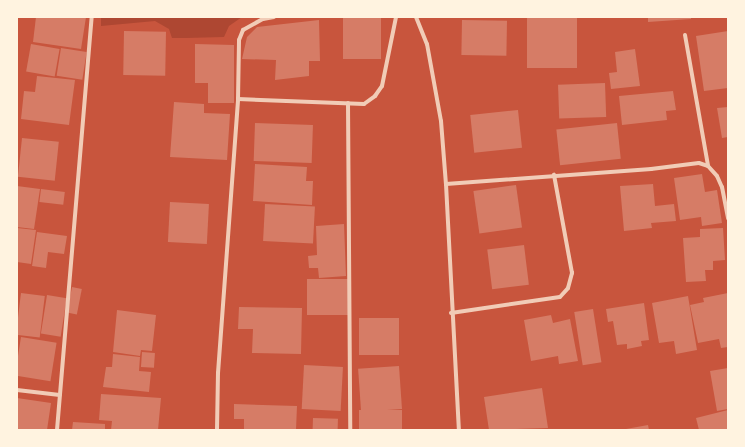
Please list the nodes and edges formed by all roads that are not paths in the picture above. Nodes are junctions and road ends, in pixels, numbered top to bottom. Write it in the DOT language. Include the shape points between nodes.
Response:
graph roads {
  1 [pos="92,17"];
  2 [pos="274,17"];
  3 [pos="396,17"];
  4 [pos="416,17"];
  5 [pos="685,35"];
  6 [pos="238,99"];
  7 [pos="348,103"];
  8 [pos="708,166"];
  9 [pos="554,175"];
  10 [pos="446,184"];
  11 [pos="728,218"];
  12 [pos="451,313"];
  13 [pos="17,390"];
  14 [pos="60,395"];
  15 [pos="57,430"];
  16 [pos="217,430"];
  17 [pos="350,430"];
  18 [pos="459,430"];
  1 -- 14 [label="street"];
  2 -- 6 [label="street" via="263,19 243,30 239,40"];
  3 -- 7 [label="street" via="382,86 375,96 364,104"];
  4 -- 10 [label="street" via="427,44 438,106"];
  5 -- 8 [label="street"];
  6 -- 7 [label="street"];
  6 -- 16 [label="street" via="218,373"];
  7 -- 17 [label="street"];
  8 -- 9 [label="street" via="699,162 652,169"];
  8 -- 11 [label="street" via="722,188"];
  9 -- 10 [label="street"];
  9 -- 12 [label="street" via="572,272 568,288 560,297"];
  10 -- 12 [label="street"];
  12 -- 18 [label="street"];
  13 -- 14 [label="street"];
  14 -- 15 [label="street"];
}
